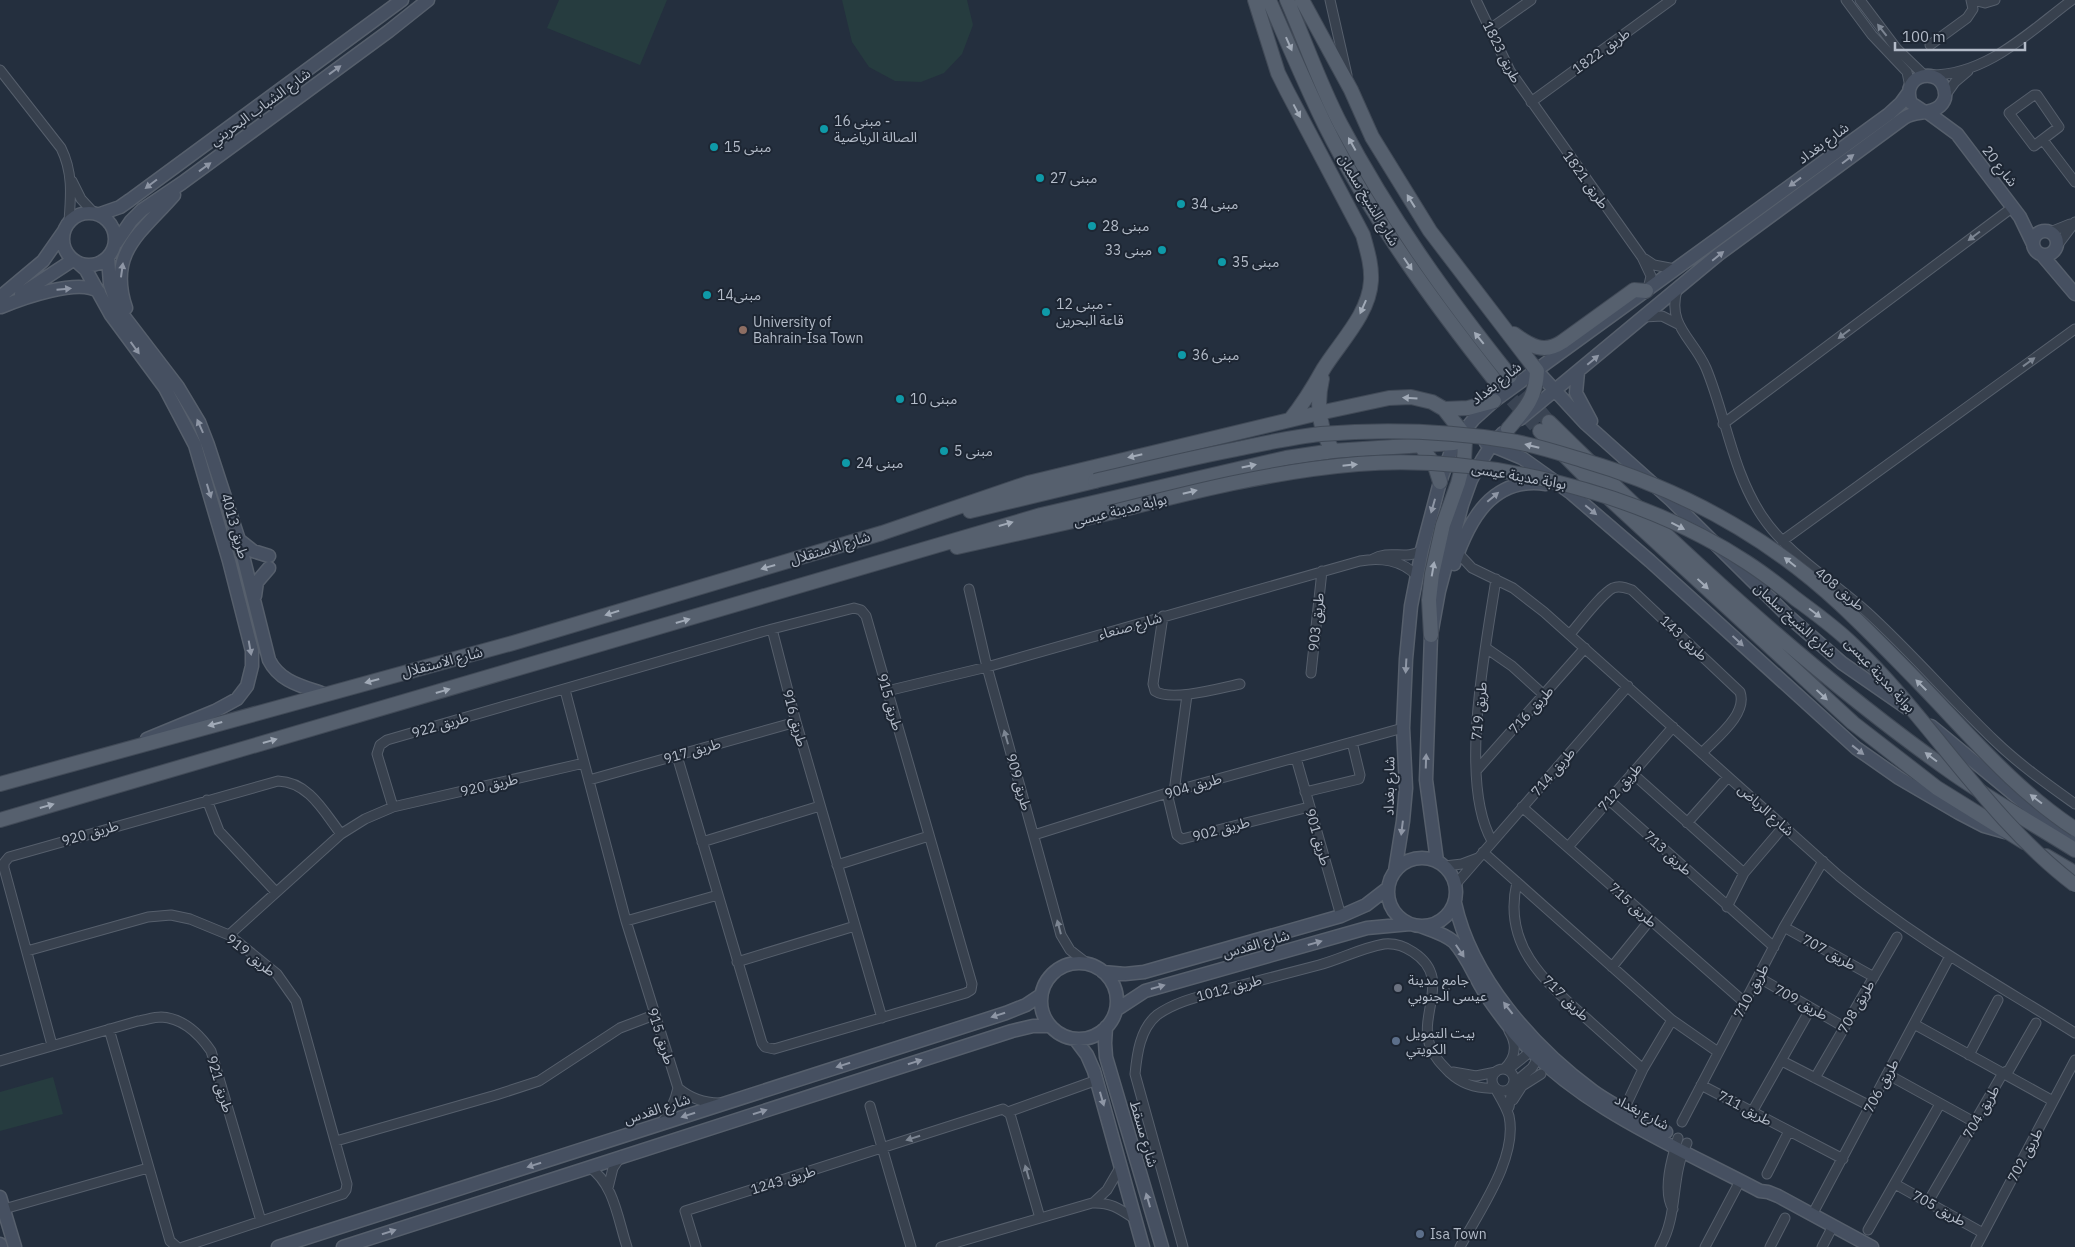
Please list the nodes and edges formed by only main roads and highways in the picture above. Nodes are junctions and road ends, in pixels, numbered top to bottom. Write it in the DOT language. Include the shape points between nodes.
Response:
graph roads {
  1 [pos="402,0"];
  2 [pos="428,0"];
  3 [pos="1248,0"];
  4 [pos="1255,0"];
  5 [pos="1269,0"];
  6 [pos="1287,0"];
  7 [pos="1302,0"];
  8 [pos="1278,73"];
  9 [pos="1910,90"];
  10 [pos="1944,99"];
  11 [pos="1925,112"];
  12 [pos="1957,134"];
  13 [pos="182,183"];
  14 [pos="2017,212"];
  15 [pos="97,213"];
  16 [pos="67,226"];
  17 [pos="2048,232"];
  18 [pos="116,243"];
  19 [pos="2033,244"];
  20 [pos="2056,248"];
  21 [pos="2042,255"];
  22 [pos="108,258"];
  23 [pos="75,261"];
  24 [pos="2066,284"];
  25 [pos="1646,290"];
  26 [pos="98,292"];
  27 [pos="2075,294"];
  28 [pos="0,304"];
  29 [pos="1501,325"];
  30 [pos="137,333"];
  31 [pos="1324,369"];
  32 [pos="1578,372"];
  33 [pos="1514,380"];
  34 [pos="1544,381"];
  35 [pos="1497,383"];
  36 [pos="1494,401"];
  37 [pos="1444,409"];
  38 [pos="1319,413"];
  39 [pos="1290,420"];
  40 [pos="1508,429"];
  41 [pos="1460,439"];
  42 [pos="1605,442"];
  43 [pos="1492,444"];
  44 [pos="1421,446"];
  45 [pos="1334,451"];
  46 [pos="1440,482"];
  47 [pos="1571,493"];
  48 [pos="882,533"];
  49 [pos="239,540"];
  50 [pos="238,568"];
  51 [pos="825,577"];
  52 [pos="254,602"];
  53 [pos="1431,635"];
  54 [pos="324,694"];
  55 [pos="117,751"];
  56 [pos="0,784"];
  57 [pos="0,820"];
  58 [pos="2075,829"];
  59 [pos="2006,832"];
  60 [pos="2075,844"];
  61 [pos="2075,850"];
  62 [pos="1441,864"];
  63 [pos="1395,871"];
  64 [pos="2075,873"];
  65 [pos="2075,885"];
  66 [pos="1388,888"];
  67 [pos="1455,902"];
  68 [pos="1415,925"];
  69 [pos="1103,972"];
  70 [pos="1041,994"];
  71 [pos="1116,1010"];
  72 [pos="1050,1026"];
  73 [pos="1106,1028"];
  74 [pos="1075,1039"];
  75 [pos="1538,1050"];
  76 [pos="1681,1145"];
  77 [pos="1768,1192"];
  78 [pos="1,1206"];
  79 [pos="15,1247"];
  80 [pos="278,1247"];
  81 [pos="343,1247"];
  82 [pos="1143,1247"];
  83 [pos="1162,1247"];
  84 [pos="1872,1247"];
  1 -- 15 [label="main road, شارع الشباب البحريني, one-way" via="125,204 109,212"];
  13 -- 2 [label="main road, شارع الشباب البحريني, one-way"];
  3 -- 8 [label="main road"];
  4 -- 8 [label="main road"];
  5 -- 35 [label="main road, شارع الشيخ سلمان, one-way" via="1325,125 1361,191 1445,318"];
  33 -- 6 [label="main road, شارع الشيخ سلمان, one-way" via="1458,311 1408,241 1340,124"];
  29 -- 7 [label="main road, one-way" via="1430,231 1372,137 1351,90"];
  8 -- 31 [label="main road, one-way" via="1363,236 1370,260 1371,281 1367,297 1356,322"];
  9 -- 10 [label="main road" via="1918,78 1928,76 1940,81 1945,91"];
  9 -- 11 [label="main road" via="1911,103"];
  9 -- 25 [label="main road, شارع بغداد, one-way" via="1889,114"];
  10 -- 11 [label="main road" via="1937,109"];
  10 -- 12 [label="main road"];
  11 -- 12 [label="main road"];
  32 -- 11 [label="main road, شارع بغداد, one-way" via="1719,254 1904,118 1912,113"];
  12 -- 14 [label="main road, شارع 20"];
  13 -- 18 [label="main road, شارع الشباب البحريني" via="136,215"];
  30 -- 13 [label="main road, one-way" via="122,295 120,282 124,257 136,234"];
  14 -- 17 [label="main road, شارع 20" via="2028,223"];
  14 -- 19 [label="main road, شارع 20"];
  15 -- 16 [label="main road" via="80,214"];
  15 -- 18 [label="main road" via="111,223"];
  16 -- 23 [label="main road" via="64,247"];
  16 -- 28 [label="main road" via="43,261"];
  17 -- 19 [label="main road" via="2035,236"];
  17 -- 20 [label="main road" via="2056,238"];
  18 -- 22 [label="main road"];
  19 -- 21 [label="main road"];
  20 -- 21 [label="main road" via="2050,255"];
  20 -- 24 [label="main road"];
  21 -- 24 [label="main road"];
  22 -- 23 [label="main road" via="90,265"];
  22 -- 30 [label="main road, طريق 4013" via="110,284 119,310"];
  23 -- 26 [label="main road, طريق 4013" via="86,270"];
  23 -- 28 [label="main road"];
  24 -- 27 [label="main road"];
  25 -- 29 [label="main road" via="1634,290 1552,348 1533,347"];
  25 -- 34 [label="main road, شارع بغداد"];
  28 -- 26 [label="main road, one-way" via="53,290 88,288"];
  26 -- 50 [label="main road, طريق 4013, one-way" via="184,421"];
  29 -- 34 [label="main road"];
  49 -- 30 [label="main road, طريق 4013, one-way" via="199,422 178,387"];
  31 -- 38 [label="main road"];
  31 -- 39 [label="main road"];
  32 -- 34 [label="main road, شارع بغداد"];
  32 -- 42 [label="main road" via="1578,399"];
  33 -- 34 [label="main road"];
  33 -- 36 [label="main road, شارع بغداد"];
  34 -- 40 [label="main road, شارع بغداد"];
  34 -- 40 [label="main road"];
  34 -- 42 [label="main road, شارع الشيخ سلمان"];
  36 -- 37 [label="main road" via="1468,408"];
  36 -- 41 [label="main road, شارع بغداد" via="1474,418"];
  37 -- 38 [label="main road, one-way" via="1411,397 1389,398"];
  37 -- 41 [label="main road"];
  38 -- 39 [label="main road"];
  38 -- 45 [label="main road" via="1324,433"];
  39 -- 48 [label="main road, one-way" via="1028,483"];
  40 -- 43 [label="main road, شارع بغداد"];
  41 -- 43 [label="main road, شارع الشيخ سلمان"];
  41 -- 44 [label="main road"];
  41 -- 46 [label="main road, شارع بغداد"];
  53 -- 41 [label="main road, one-way" via="1429,600 1432,574 1443,525 1464,460"];
  42 -- 60 [label="main road, شارع الشيخ سلمان" via="1671,500 1768,598 1815,640 1855,673 1929,725"];
  43 -- 47 [label="main road, شارع الشيخ سلمان" via="1522,458"];
  43 -- 53 [label="main road, شارع بغداد" via="1471,480 1462,505 1439,590"];
  44 -- 45 [label="main road"];
  44 -- 46 [label="main road" via="1432,458"];
  51 -- 45 [label="main road, one-way" via="1041,515 1239,468"];
  46 -- 63 [label="main road, شارع بغداد, one-way" via="1411,606 1403,728 1406,788"];
  53 -- 47 [label="main road, one-way" via="1458,553 1480,509 1500,492 1520,484 1539,483"];
  47 -- 59 [label="main road, شارع الشيخ سلمان, one-way" via="1856,748 1958,813 1984,826"];
  48 -- 54 [label="main road, شارع الاستقلال, one-way" via="513,643"];
  58 -- 48 [label="main road, بوابة مدينة عيسى, one-way, bridge" via="2026,792 1990,759 1838,602 1747,531 1655,485 1515,442 1440,433 1399,432 1319,435 1266,442"];
  49 -- 50 [label="main road, طريق 4013"];
  49 -- 52 [label="main road" via="269,562 257,582"];
  50 -- 52 [label="main road, طريق 4013"];
  50 -- 55 [label="main road, طريق 4013, one-way" via="252,651 252,666 243,693 226,706"];
  57 -- 51 [label="main road, شارع الاستقلال, one-way"];
  51 -- 65 [label="main road, بوابة مدينة عيسى, one-way, bridge" via="1210,488 1359,464 1456,465 1563,483 1669,521 1746,562 1822,618 1851,643 1905,700 2012,828"];
  52 -- 54 [label="main road, طريق 4013" via="269,660 276,671 292,683"];
  62 -- 53 [label="main road, شارع بغداد, one-way" via="1433,841 1426,780"];
  54 -- 55 [label="main road, شارع الاستقلال, one-way"];
  55 -- 56 [label="main road, شارع الاستقلال"];
  61 -- 59 [label="main road, شارع الشيخ سلمان, one-way" via="1954,774 1797,652 1605,476 1545,426 1587,478 1859,728 1937,788"];
  59 -- 64 [label="main road, شارع الشيخ سلمان"];
  62 -- 63 [label="main road" via="1426,858 1415,859"];
  62 -- 67 [label="main road" via="1450,872 1456,885"];
  63 -- 66 [label="main road"];
  66 -- 68 [label="main road" via="1395,913"];
  66 -- 69 [label="main road, شارع القدس" via="1364,906 1341,916 1144,972"];
  67 -- 68 [label="main road" via="1445,918 1437,923"];
  75 -- 67 [label="main road, شارع بغداد, one-way" via="1490,982 1463,931"];
  71 -- 68 [label="main road, شارع القدس, one-way" via="1145,991 1367,928"];
  68 -- 75 [label="main road, شارع بغداد, one-way" via="1453,941 1494,1007"];
  69 -- 70 [label="main road" via="1088,964 1067,965 1050,976"];
  69 -- 71 [label="main road" via="1116,993"];
  70 -- 72 [label="main road" via="1041,1006"];
  70 -- 80 [label="main road, شارع القدس, one-way" via="1026,1005 1006,1013"];
  71 -- 73 [label="main road"];
  72 -- 74 [label="main road" via="1061,1035"];
  81 -- 72 [label="main road, one-way" via="1012,1031"];
  73 -- 74 [label="main road" via="1092,1037"];
  83 -- 73 [label="main road, شارع مسقط, one-way" via="1106,1057"];
  74 -- 82 [label="main road, one-way" via="1087,1054 1097,1080"];
  75 -- 76 [label="main road, شارع بغداد" via="1594,1091"];
  75 -- 76 [label="main road, شارع بغداد" via="1557,1074 1600,1106"];
  76 -- 77 [label="main road, شارع بغداد" via="1740,1181"];
  76 -- 77 [label="main road, شارع بغداد" via="1763,1185"];
  77 -- 84 [label="main road, شارع بغداد"];
  78 -- 79 [label="main road"];
}
